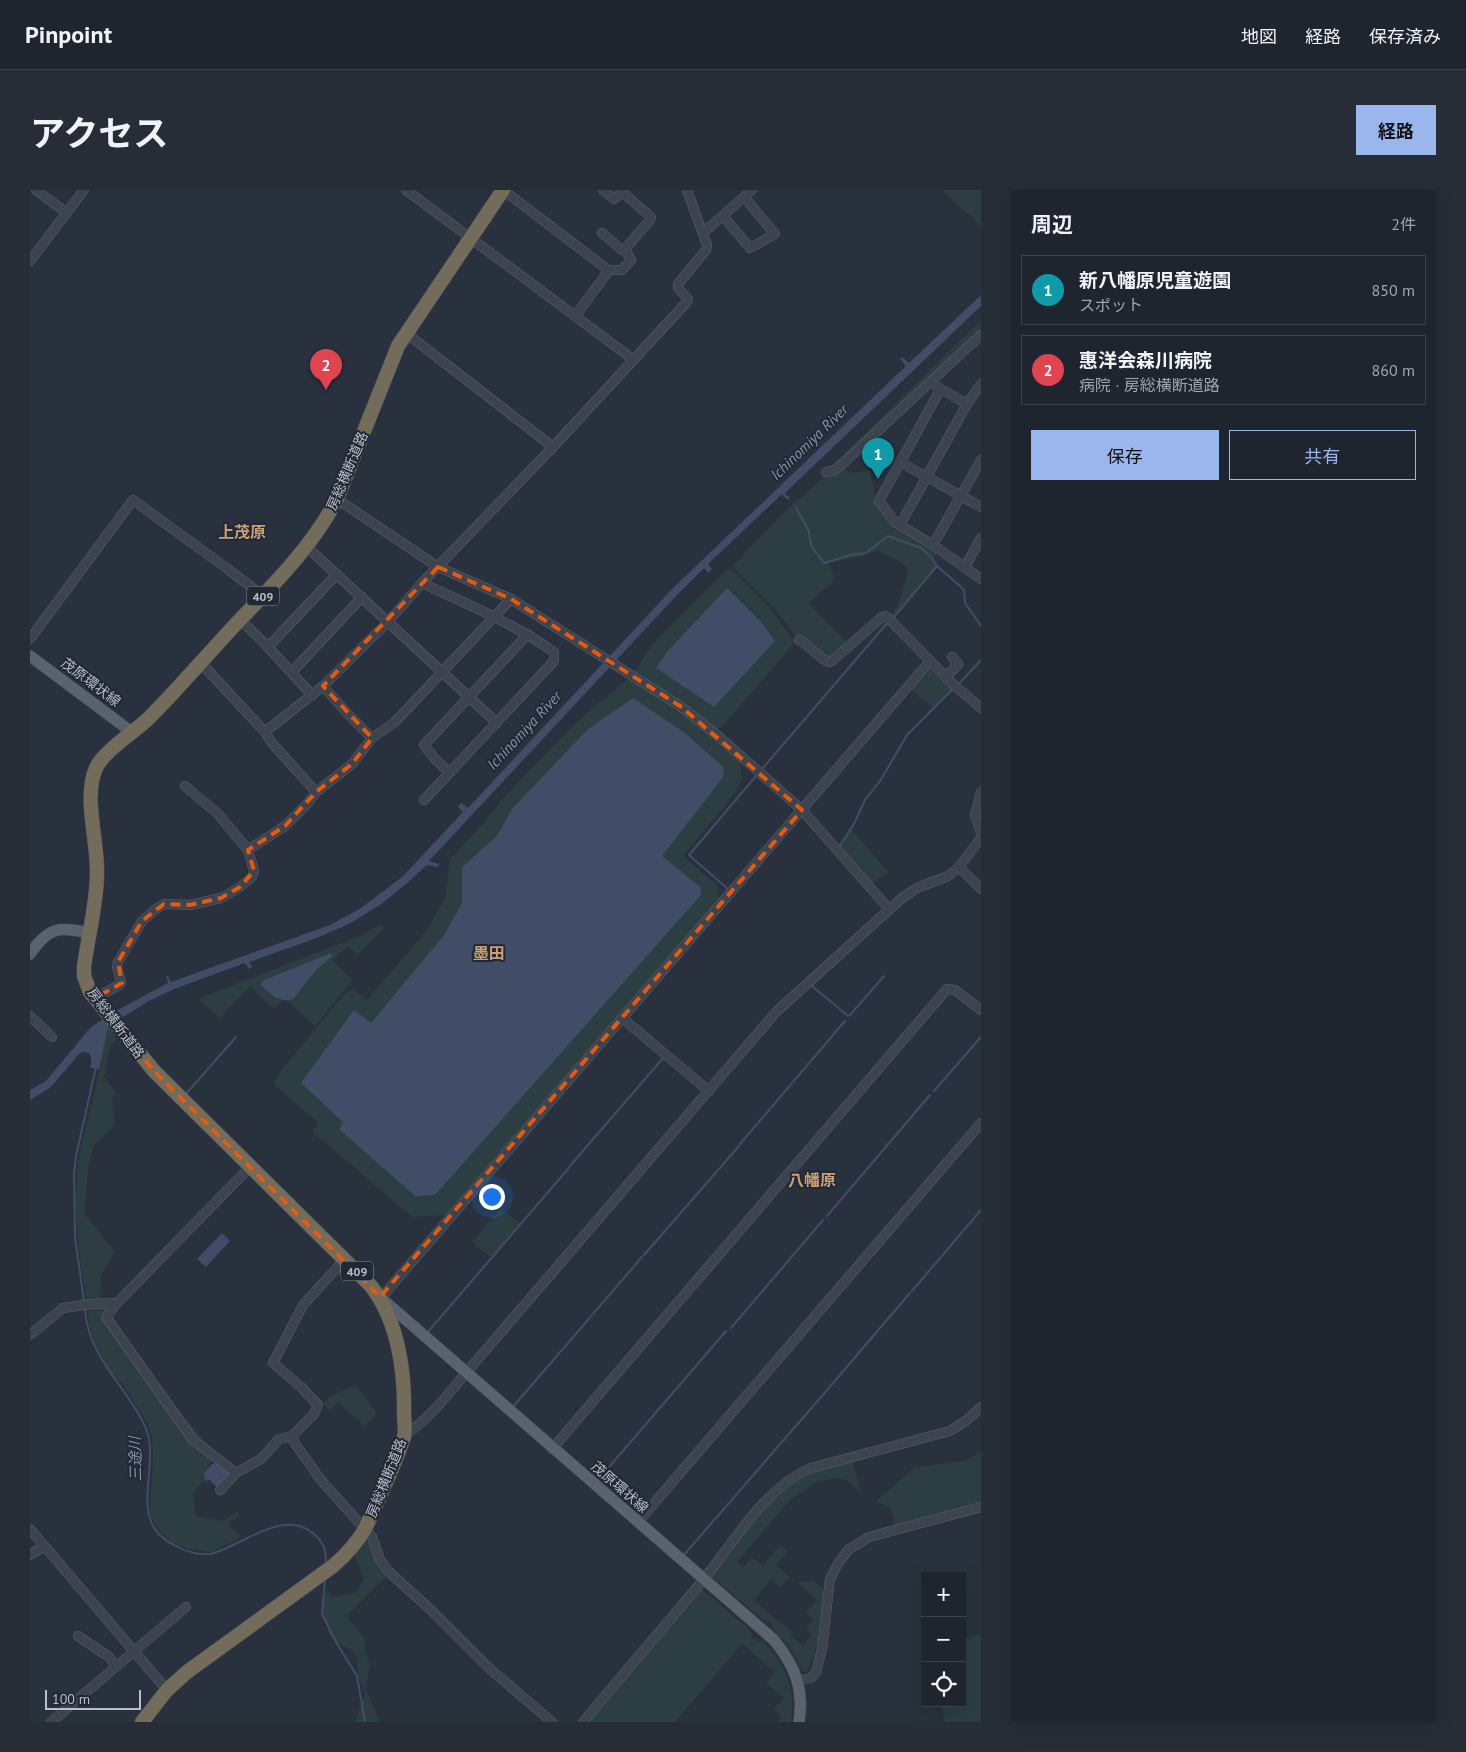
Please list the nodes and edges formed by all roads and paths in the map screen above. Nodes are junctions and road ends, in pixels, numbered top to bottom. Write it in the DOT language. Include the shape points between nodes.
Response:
graph roads {
  1 [pos="36,190"];
  2 [pos="84,190"];
  3 [pos="406,190"];
  4 [pos="503,190"];
  5 [pos="603,190"];
  6 [pos="687,190"];
  7 [pos="752,190"];
  8 [pos="744,197"];
  9 [pos="66,213"];
  10 [pos="723,216"];
  11 [pos="602,233"];
  12 [pos="703,233"];
  13 [pos="471,238"];
  14 [pos="626,250"];
  15 [pos="30,261"];
  16 [pos="608,270"];
  17 [pos="574,316"];
  18 [pos="406,333"];
  19 [pos="981,335"];
  20 [pos="634,360"];
  21 [pos="930,383"];
  22 [pos="981,384"];
  23 [pos="940,390"];
  24 [pos="967,404"];
  25 [pos="553,447"];
  26 [pos="981,460"];
  27 [pos="900,462"];
  28 [pos="826,472"];
  29 [pos="928,477"];
  30 [pos="961,495"];
  31 [pos="337,499"];
  32 [pos="981,507"];
  33 [pos="900,525"];
  34 [pos="981,538"];
  35 [pos="933,545"];
  36 [pos="306,546"];
  37 [pos="438,567"];
  38 [pos="965,567"];
  39 [pos="337,574"];
  40 [pos="981,579"];
  41 [pos="422,583"];
  42 [pos="263,596"];
  43 [pos="362,597"];
  44 [pos="511,599"];
  45 [pos="495,616"];
  46 [pos="240,619"];
  47 [pos="388,622"];
  48 [pos="528,634"];
  49 [pos="30,639"];
  50 [pos="799,640"];
  51 [pos="268,646"];
  52 [pos="30,656"];
  53 [pos="952,657"];
  54 [pos="930,661"];
  55 [pos="200,662"];
  56 [pos="292,672"];
  57 [pos="442,672"];
  58 [pos="946,677"];
  59 [pos="324,686"];
  60 [pos="312,695"];
  61 [pos="469,697"];
  62 [pos="981,708"];
  63 [pos="496,723"];
  64 [pos="265,732"];
  65 [pos="133,733"];
  66 [pos="372,738"];
  67 [pos="450,772"];
  68 [pos="185,786"];
  69 [pos="316,792"];
  70 [pos="981,792"];
  71 [pos="424,800"];
  72 [pos="802,810"];
  73 [pos="981,833"];
  74 [pos="981,838"];
  75 [pos="248,850"];
  76 [pos="959,867"];
  77 [pos="981,889"];
  78 [pos="889,909"];
  79 [pos="89,933"];
  80 [pos="30,954"];
  81 [pos="95,998"];
  82 [pos="981,1010"];
  83 [pos="30,1016"];
  84 [pos="622,1018"];
  85 [pos="52,1037"];
  86 [pos="709,1091"];
  87 [pos="981,1123"];
  88 [pos="250,1167"];
  89 [pos="345,1259"];
  90 [pos="380,1297"];
  91 [pos="117,1303"];
  92 [pos="32,1334"];
  93 [pos="466,1373"];
  94 [pos="981,1407"];
  95 [pos="404,1435"];
  96 [pos="292,1436"];
  97 [pos="552,1449"];
  98 [pos="236,1473"];
  99 [pos="220,1490"];
  100 [pos="981,1507"];
  101 [pos="638,1522"];
  102 [pos="30,1529"];
  103 [pos="365,1529"];
  104 [pos="44,1546"];
  105 [pos="30,1555"];
  106 [pos="703,1579"];
  107 [pos="186,1607"];
  108 [pos="78,1636"];
  109 [pos="134,1651"];
  110 [pos="116,1666"];
  111 [pos="798,1681"];
  112 [pos="167,1690"];
  113 [pos="51,1722"];
  114 [pos="142,1722"];
  115 [pos="552,1722"];
  116 [pos="583,1722"];
  117 [pos="800,1722"];
  1 -- 9 [label="street"];
  2 -- 9 [label="street"];
  3 -- 13 [label="street"];
  4 -- 13 [label="highway, 房総横断道路 / 409"];
  4 -- 16 [label="street"];
  5 -- 14 [label="street" via="614,198 622,192 651,218"];
  6 -- 12 [label="street"];
  7 -- 8 [label="street"];
  8 -- 10 [label="street"];
  8 -- 10 [label="street" via="775,234 750,248"];
  9 -- 15 [label="street"];
  10 -- 12 [label="street"];
  11 -- 14 [label="street"];
  12 -- 20 [label="street" via="706,250 678,284 688,299 686,303"];
  13 -- 17 [label="street"];
  13 -- 18 [label="highway, 房総横断道路 / 409"];
  14 -- 16 [label="street" via="631,260 623,270"];
  16 -- 17 [label="street"];
  17 -- 20 [label="street"];
  18 -- 25 [label="street"];
  18 -- 31 [label="highway, 房総横断道路 / 409"];
  19 -- 21 [label="street"];
  20 -- 25 [label="street"];
  21 -- 23 [label="street"];
  21 -- 28 [label="street" via="841,466"];
  22 -- 24 [label="street"];
  23 -- 24 [label="street"];
  23 -- 27 [label="street"];
  24 -- 29 [label="street"];
  25 -- 37 [label="street"];
  26 -- 30 [label="street"];
  27 -- 29 [label="street"];
  27 -- 33 [label="street" via="879,501"];
  29 -- 30 [label="street"];
  29 -- 33 [label="street"];
  30 -- 32 [label="street"];
  30 -- 35 [label="street"];
  31 -- 36 [label="highway, 房総横断道路 / 409"];
  31 -- 37 [label="street"];
  33 -- 35 [label="street"];
  34 -- 38 [label="street"];
  35 -- 38 [label="street"];
  36 -- 39 [label="street"];
  36 -- 42 [label="highway, 房総横断道路 / 409"];
  37 -- 41 [label="street"];
  37 -- 44 [label="street"];
  38 -- 40 [label="street"];
  39 -- 43 [label="street"];
  39 -- 51 [label="street"];
  41 -- 45 [label="street"];
  41 -- 47 [label="street"];
  42 -- 46 [label="highway, 房総横断道路 / 409"];
  42 -- 49 [label="street" via="133,500"];
  43 -- 47 [label="street"];
  43 -- 56 [label="street"];
  44 -- 45 [label="street"];
  44 -- 72 [label="street" via="680,706"];
  45 -- 48 [label="street"];
  45 -- 57 [label="street"];
  46 -- 51 [label="street"];
  46 -- 55 [label="highway, 房総横断道路 / 409"];
  47 -- 57 [label="street"];
  47 -- 59 [label="street"];
  48 -- 61 [label="street"];
  48 -- 63 [label="street" via="554,652 554,661"];
  50 -- 54 [label="street" via="825,661 832,661 886,616"];
  51 -- 56 [label="street"];
  52 -- 65 [label="main road, 茂原環状線"];
  53 -- 58 [label="street" via="958,664"];
  54 -- 58 [label="street"];
  54 -- 72 [label="street"];
  55 -- 64 [label="street"];
  55 -- 65 [label="highway, 房総横断道路 / 409"];
  56 -- 60 [label="street"];
  57 -- 61 [label="street"];
  57 -- 66 [label="street" via="396,722"];
  58 -- 62 [label="street"];
  59 -- 60 [label="street"];
  59 -- 66 [label="street"];
  60 -- 64 [label="street"];
  61 -- 63 [label="street"];
  61 -- 67 [label="street" via="424,745 434,759"];
  63 -- 67 [label="street"];
  64 -- 69 [label="street"];
  65 -- 79 [label="highway, 房総横断道路 / 409" via="106,755 94,774 91,805 97,876"];
  66 -- 69 [label="street" via="352,764"];
  67 -- 71 [label="street"];
  68 -- 75 [label="street" via="218,814"];
  69 -- 75 [label="street" via="285,826"];
  70 -- 73 [label="street" via="975,814"];
  72 -- 78 [label="street"];
  72 -- 84 [label="street"];
  74 -- 76 [label="street"];
  75 -- 81 [label="street" via="254,871 240,888 221,898 190,905 164,904 142,921 116,967 121,982"];
  76 -- 77 [label="street"];
  76 -- 78 [label="street" via="948,876 917,888"];
  78 -- 86 [label="street" via="777,1011"];
  79 -- 80 [label="main road" via="66,928 56,930 40,941"];
  79 -- 81 [label="highway, 房総横断道路 / 409" via="84,976"];
  81 -- 88 [label="highway, 房総横断道路 / 409" via="154,1072"];
  82 -- 97 [label="street" via="948,988"];
  83 -- 85 [label="street"];
  84 -- 86 [label="street"];
  84 -- 90 [label="street"];
  86 -- 93 [label="street"];
  87 -- 101 [label="street"];
  88 -- 89 [label="highway, 房総横断道路 / 409"];
  88 -- 91 [label="street"];
  89 -- 90 [label="highway, 房総横断道路 / 409"];
  89 -- 96 [label="street" via="303,1305 273,1363 318,1405 314,1414"];
  90 -- 93 [label="main road, 茂原環状線"];
  90 -- 95 [label="highway, 房総横断道路 / 409" via="389,1316 405,1388"];
  91 -- 92 [label="street" via="63,1308"];
  91 -- 98 [label="street" via="106,1317 146,1375 193,1440"];
  93 -- 95 [label="street" via="424,1420"];
  93 -- 97 [label="main road, 茂原環状線"];
  94 -- 106 [label="street" via="950,1431 800,1473 762,1504"];
  95 -- 103 [label="highway, 房総横断道路 / 409"];
  96 -- 98 [label="street" via="279,1439 261,1459"];
  96 -- 103 [label="street" via="320,1479"];
  97 -- 101 [label="main road, 茂原環状線"];
  98 -- 99 [label="street"];
  100 -- 111 [label="street" via="869,1537 848,1550 830,1579 822,1649 816,1672 811,1678"];
  101 -- 106 [label="main road, 茂原環状線"];
  102 -- 104 [label="street"];
  103 -- 112 [label="highway, 房総横断道路 / 409" via="347,1554"];
  103 -- 115 [label="street" via="390,1573 490,1669"];
  104 -- 105 [label="street"];
  104 -- 109 [label="street"];
  106 -- 111 [label="main road, 茂原環状線" via="774,1640 794,1668"];
  106 -- 116 [label="street"];
  107 -- 109 [label="street"];
  108 -- 110 [label="street"];
  109 -- 110 [label="street"];
  109 -- 112 [label="street"];
  110 -- 113 [label="street"];
  111 -- 117 [label="main road, 茂原環状線"];
  112 -- 114 [label="highway, 房総横断道路 / 409"];
}
